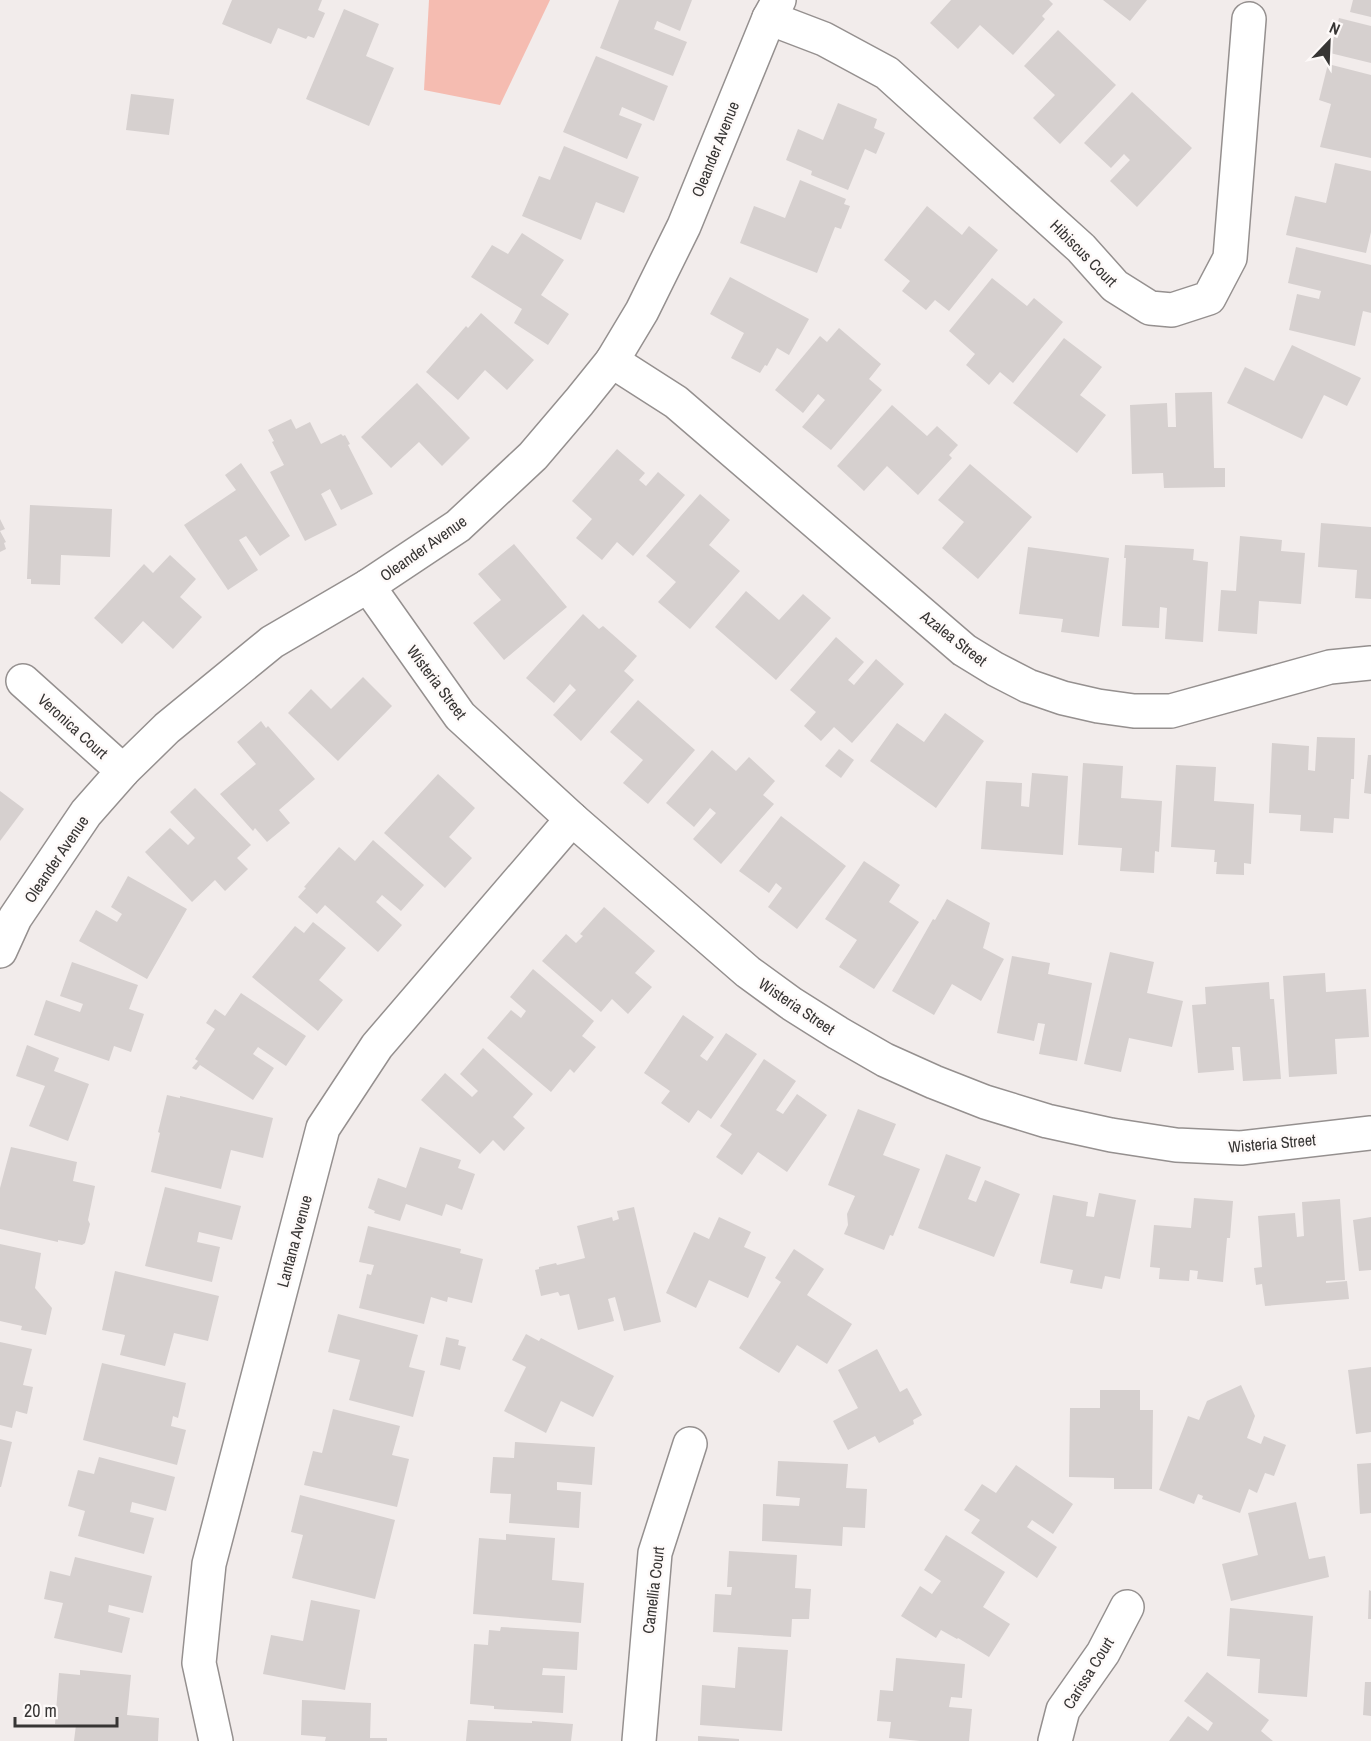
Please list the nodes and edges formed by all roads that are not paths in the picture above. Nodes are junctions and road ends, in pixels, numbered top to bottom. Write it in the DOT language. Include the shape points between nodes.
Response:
graph roads {
  1 [pos="774,9"];
  2 [pos="1249,19"];
  3 [pos="612,361"];
  4 [pos="369,586"];
  5 [pos="1371,663"];
  6 [pos="22,681"];
  7 [pos="123,771"];
  8 [pos="572,819"];
  9 [pos="0,951"];
  10 [pos="1371,1133"];
  11 [pos="690,1444"];
  12 [pos="1127,1607"];
  13 [pos="216,1741"];
  14 [pos="639,1741"];
  15 [pos="1055,1741"];
  1 -- 2 [label="street, Hibiscus Court" via="887,73 1081,248 1116,286 1150,308 1172,310 1209,298 1230,258"];
  1 -- 3 [label="street, Oleander Avenue" via="684,226"];
  3 -- 4 [label="street, Oleander Avenue" via="533,456 458,526"];
  3 -- 5 [label="street, Azalea Street" via="676,402 964,650 1028,686 1098,706 1171,711 1330,666"];
  4 -- 7 [label="street, Oleander Avenue" via="272,642 167,728"];
  4 -- 8 [label="street, Wisteria Street" via="460,716"];
  6 -- 7 [label="street, Veronica Court"];
  7 -- 9 [label="street, Oleander Avenue" via="86,813 15,918"];
  8 -- 10 [label="street, Wisteria Street" via="748,972 792,1004 875,1054 934,1082 1047,1121 1176,1144 1241,1148"];
  8 -- 13 [label="street, Lantana Avenue" via="377,1046 323,1128 209,1564 199,1663"];
  11 -- 14 [label="street, Camellia Court" via="655,1553"];
  12 -- 15 [label="street, Carissa Court" via="1103,1653 1063,1710"];
}
